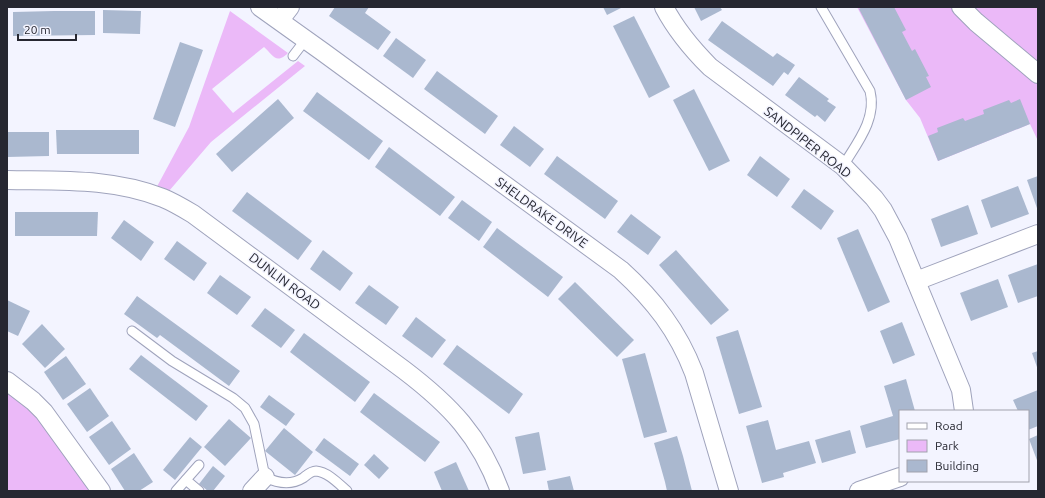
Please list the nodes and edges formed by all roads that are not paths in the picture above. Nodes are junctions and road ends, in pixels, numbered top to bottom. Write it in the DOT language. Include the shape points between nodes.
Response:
graph roads {
  1 [pos="260,7"];
  2 [pos="664,7"];
  3 [pos="821,7"];
  4 [pos="961,7"];
  5 [pos="285,14"];
  6 [pos="306,40"];
  7 [pos="293,56"];
  8 [pos="1038,74"];
  9 [pos="843,166"];
  10 [pos="7,180"];
  11 [pos="1038,234"];
  12 [pos="916,281"];
  13 [pos="132,331"];
  14 [pos="7,381"];
  15 [pos="964,410"];
  16 [pos="199,465"];
  17 [pos="264,477"];
  18 [pos="899,477"];
  19 [pos="186,480"];
  20 [pos="100,491"];
  21 [pos="176,491"];
  22 [pos="199,491"];
  23 [pos="252,491"];
  24 [pos="347,491"];
  25 [pos="500,491"];
  26 [pos="729,491"];
  27 [pos="859,491"];
  1 -- 5 [label="street, SHELDRAKE DRIVE"];
  2 -- 9 [label="street, SANDPIPER ROAD" via="694,52 710,67"];
  3 -- 9 [label="lane" via="870,91 872,101 866,128"];
  4 -- 8 [label="street"];
  5 -- 6 [label="street, SHELDRAKE DRIVE"];
  6 -- 7 [label="lane"];
  6 -- 26 [label="street, SHELDRAKE DRIVE" via="620,270 650,299 668,322 694,373"];
  9 -- 12 [label="street, SANDPIPER ROAD" via="883,210"];
  10 -- 25 [label="street, DUNLIN ROAD" via="90,181 114,184 163,198 193,214 436,394 475,439"];
  11 -- 12 [label="street"];
  12 -- 15 [label="street, SANDPIPER ROAD" via="962,390"];
  13 -- 17 [label="lane" via="172,361 245,408 254,424"];
  14 -- 20 [label="street" via="44,412"];
  16 -- 19 [label="lane"];
  17 -- 23 [label="street"];
  17 -- 24 [label="lane" via="286,483 297,481 317,471 326,474"];
  18 -- 27 [label="street"];
  19 -- 21 [label="lane"];
  19 -- 22 [label="lane"];
}
